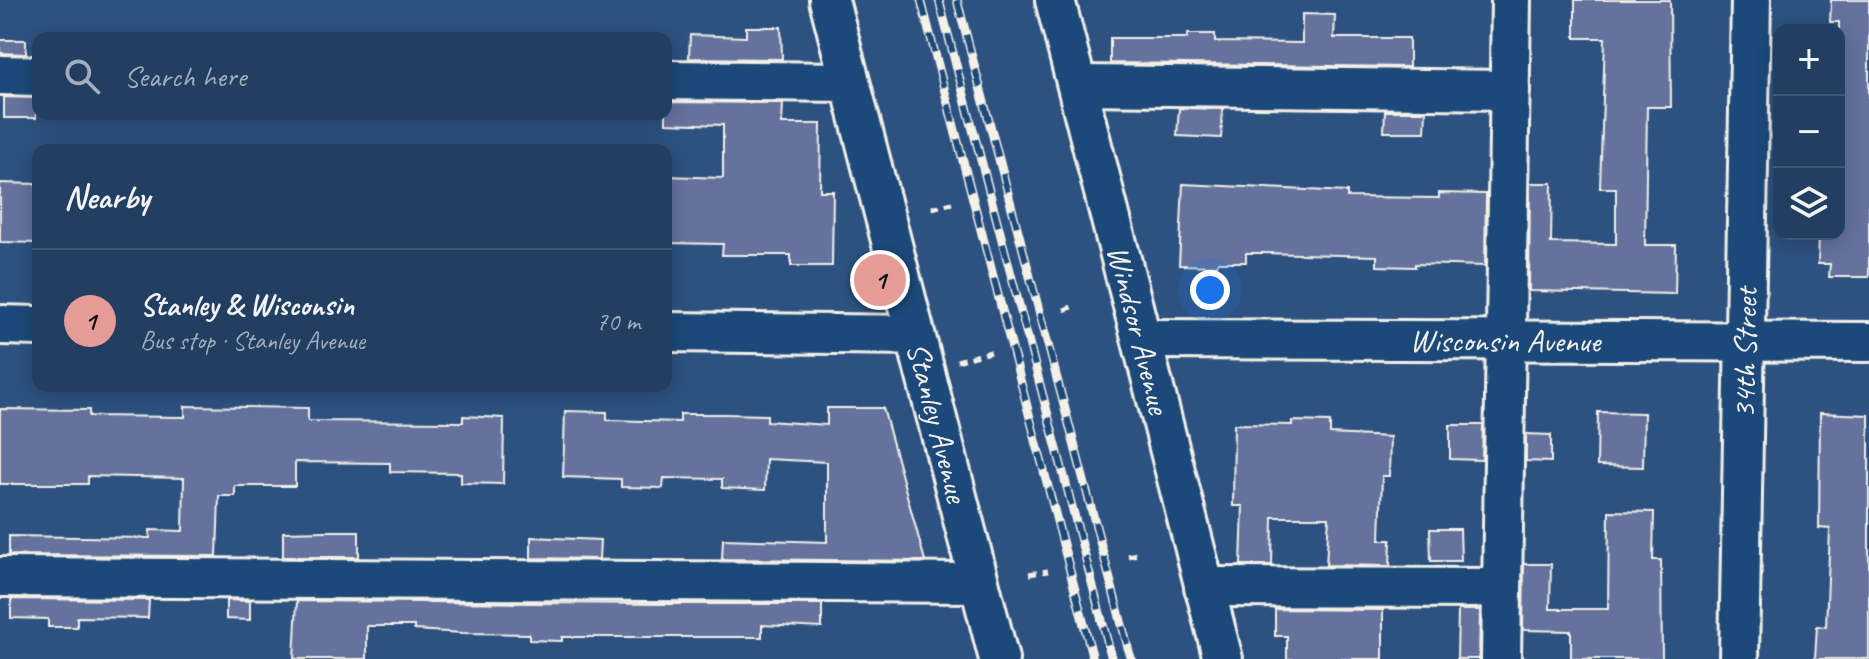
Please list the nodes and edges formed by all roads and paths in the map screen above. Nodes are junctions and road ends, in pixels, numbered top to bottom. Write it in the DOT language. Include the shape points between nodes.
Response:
graph roads {
  1 [pos="829,0"];
  2 [pos="1055,0"];
  3 [pos="1511,0"];
  4 [pos="1751,0"];
  5 [pos="0,75"];
  6 [pos="32,76"];
  7 [pos="672,80"];
  8 [pos="849,82"];
  9 [pos="1078,85"];
  10 [pos="1510,90"];
  11 [pos="952,203"];
  12 [pos="932,208"];
  13 [pos="1072,307"];
  14 [pos="1064,310"];
  15 [pos="0,325"];
  16 [pos="32,326"];
  17 [pos="672,332"];
  18 [pos="915,335"];
  19 [pos="1143,339"];
  20 [pos="1506,340"];
  21 [pos="1745,341"];
  22 [pos="1869,342"];
  23 [pos="991,352"];
  24 [pos="944,364"];
  25 [pos="1137,554"];
  26 [pos="1128,556"];
  27 [pos="1048,571"];
  28 [pos="1029,574"];
  29 [pos="0,577"];
  30 [pos="979,583"];
  31 [pos="1204,587"];
  32 [pos="1502,588"];
  33 [pos="999,659"];
  34 [pos="1223,659"];
  35 [pos="1501,659"];
  36 [pos="1739,659"];
  1 -- 8 [label="street, Stanley Avenue"];
  2 -- 9 [label="street, Windsor Avenue"];
  3 -- 10 [label="street"];
  4 -- 21 [label="street, 34th Street"];
  5 -- 6 [label="street"];
  7 -- 8 [label="street"];
  8 -- 18 [label="street, Stanley Avenue"];
  9 -- 10 [label="street"];
  9 -- 19 [label="street, Windsor Avenue"];
  10 -- 20 [label="street"];
  11 -- 12 [label="path"];
  13 -- 14 [label="path"];
  15 -- 16 [label="street"];
  17 -- 18 [label="street"];
  18 -- 30 [label="street, Stanley Avenue"];
  19 -- 20 [label="street, Wisconsin Avenue"];
  19 -- 31 [label="street, Windsor Avenue"];
  20 -- 21 [label="street, Wisconsin Avenue"];
  20 -- 32 [label="street"];
  21 -- 22 [label="street, Wisconsin Avenue"];
  21 -- 36 [label="street, 34th Street"];
  23 -- 24 [label="path"];
  25 -- 26 [label="path"];
  27 -- 28 [label="path"];
  29 -- 30 [label="street"];
  30 -- 33 [label="street, Stanley Avenue"];
  31 -- 32 [label="street"];
  31 -- 34 [label="street, Windsor Avenue"];
  32 -- 35 [label="street"];
}
